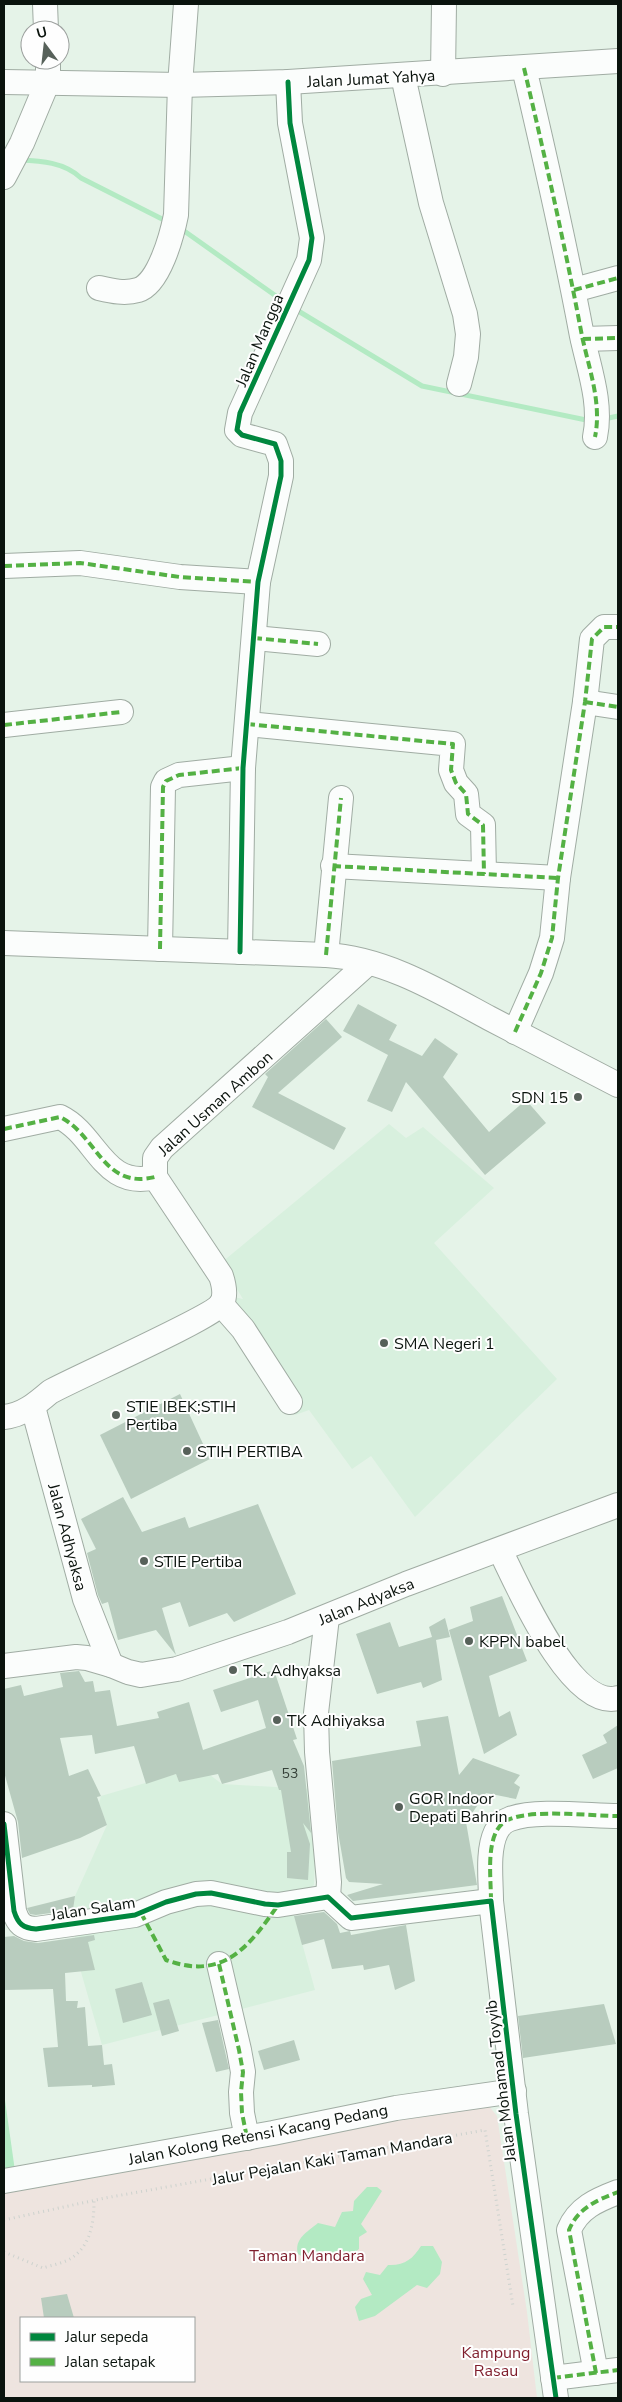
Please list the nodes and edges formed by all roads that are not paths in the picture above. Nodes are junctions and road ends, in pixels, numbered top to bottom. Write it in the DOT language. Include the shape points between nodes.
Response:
graph roads {
  1 [pos="44,4"];
  2 [pos="186,4"];
  3 [pos="444,4"];
  4 [pos="45,20"];
  5 [pos="618,61"];
  6 [pos="524,68"];
  7 [pos="48,70"];
  8 [pos="443,74"];
  9 [pos="403,76"];
  10 [pos="4,82"];
  11 [pos="288,82"];
  12 [pos="180,85"];
  13 [pos="5,174"];
  14 [pos="618,278"];
  15 [pos="99,288"];
  16 [pos="574,290"];
  17 [pos="618,338"];
  18 [pos="583,339"];
  19 [pos="459,384"];
  20 [pos="596,424"];
  21 [pos="4,566"];
  22 [pos="258,582"];
  23 [pos="618,627"];
  24 [pos="254,638"];
  25 [pos="318,644"];
  26 [pos="585,702"];
  27 [pos="618,707"];
  28 [pos="121,712"];
  29 [pos="247,724"];
  30 [pos="4,725"];
  31 [pos="244,768"];
  32 [pos="342,798"];
  33 [pos="333,866"];
  34 [pos="484,874"];
  35 [pos="558,878"];
  36 [pos="4,944"];
  37 [pos="160,949"];
  38 [pos="240,952"];
  39 [pos="326,955"];
  40 [pos="368,963"];
  41 [pos="515,1032"];
  42 [pos="618,1085"];
  43 [pos="4,1129"];
  44 [pos="155,1177"];
  45 [pos="221,1304"];
  46 [pos="290,1402"];
  47 [pos="19,1412"];
  48 [pos="618,1506"];
  49 [pos="500,1550"];
  50 [pos="327,1617"];
  51 [pos="111,1665"];
  52 [pos="4,1666"];
  53 [pos="618,1698"];
  54 [pos="618,1816"];
  55 [pos="4,1824"];
  56 [pos="328,1897"];
  57 [pos="491,1901"];
  58 [pos="219,1964"];
  59 [pos="514,2091"];
  60 [pos="247,2138"];
  61 [pos="4,2181"];
  62 [pos="618,2192"];
  63 [pos="607,2371"];
  64 [pos="554,2388"];
  1 -- 4 [label="street"];
  2 -- 12 [label="street"];
  3 -- 8 [label="street"];
  5 -- 6 [label="street, Jalan Jumat Yahya"];
  6 -- 8 [label="street, Jalan Jumat Yahya"];
  6 -- 16 [label="street"];
  7 -- 10 [label="street, Jalan Jumat Yahya"];
  7 -- 12 [label="street, Jalan Jumat Yahya"];
  7 -- 13 [label="street" via="22,144"];
  8 -- 9 [label="street, Jalan Jumat Yahya"];
  9 -- 11 [label="street, Jalan Jumat Yahya"];
  9 -- 19 [label="street" via="431,203 465,314 468,334"];
  11 -- 12 [label="street, Jalan Jumat Yahya"];
  11 -- 22 [label="street, Jalan Mangga" via="290,123 312,238 309,260 240,413 237,430 242,435 275,444 281,461 281,476"];
  12 -- 15 [label="street" via="174,224 161,263 148,285 139,290 126,292"];
  14 -- 16 [label="street"];
  16 -- 18 [label="street"];
  17 -- 18 [label="street"];
  18 -- 20 [label="street" via="592,377"];
  21 -- 22 [label="street" via="80,563 180,578"];
  22 -- 24 [label="street"];
  23 -- 26 [label="street" via="604,627 592,639"];
  24 -- 25 [label="street"];
  24 -- 29 [label="street"];
  26 -- 27 [label="street"];
  26 -- 35 [label="street"];
  28 -- 30 [label="street"];
  29 -- 31 [label="street"];
  29 -- 34 [label="street" via="453,744 453,776 466,794 468,814 483,825"];
  31 -- 37 [label="street" via="179,775 166,781 163,787"];
  31 -- 38 [label="street"];
  32 -- 33 [label="street"];
  33 -- 34 [label="street"];
  33 -- 39 [label="street"];
  34 -- 35 [label="street"];
  35 -- 41 [label="street" via="549,947 532,997"];
  36 -- 37 [label="street"];
  37 -- 38 [label="street"];
  38 -- 39 [label="street"];
  39 -- 40 [label="street"];
  40 -- 41 [label="street" via="433,988"];
  40 -- 44 [label="street, Jalan Usman Ambon" via="162,1148 155,1158"];
  41 -- 42 [label="street"];
  43 -- 44 [label="street" via="60,1117 81,1133 115,1171 134,1179"];
  44 -- 45 [label="street, Jalan Usman Ambon" via="221,1276 224,1294"];
  45 -- 46 [label="street" via="244,1329"];
  45 -- 47 [label="street" via="179,1329 50,1392"];
  47 -- 51 [label="street, Jalan Adhyaksa"];
  48 -- 49 [label="street, Jalan Adyaksa"];
  49 -- 50 [label="street, Jalan Adyaksa"];
  49 -- 53 [label="street" via="543,1633 566,1669 596,1696 612,1700"];
  50 -- 51 [label="street, Jalan Adyaksa" via="161,1673 142,1675"];
  50 -- 56 [label="street" via="316,1713"];
  51 -- 52 [label="street, Jalan Adyaksa" via="88,1658 66,1657"];
  54 -- 57 [label="street, Jalan Mohamad Toyyib" via="537,1815 511,1818 502,1823 493,1843"];
  55 -- 56 [label="street, Jalan Salam" via="14,1911 18,1922 27,1928 135,1915 196,1894 211,1893 265,1904"];
  56 -- 57 [label="street" via="351,1918"];
  57 -- 59 [label="street, Jalan Mohamad Toyyib"];
  58 -- 60 [label="street" via="240,2050 243,2072 240,2092"];
  59 -- 60 [label="street, Jalan Kolong Retensi Kacang Pedang" via="396,2108"];
  59 -- 64 [label="street, Jalan Mohamad Toyyib"];
  60 -- 61 [label="street, Jalan Kolong Retensi Kacang Pedang"];
  62 -- 63 [label="street" via="582,2210 569,2230"];
  63 -- 64 [label="street"];
}
